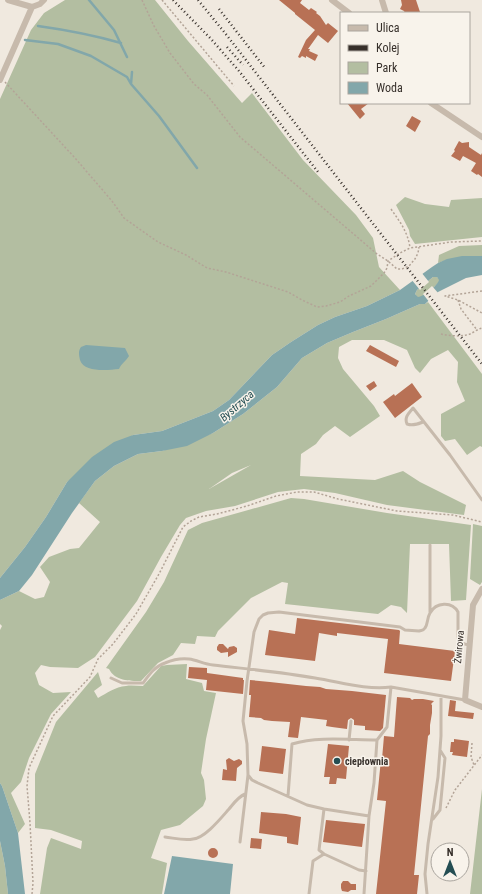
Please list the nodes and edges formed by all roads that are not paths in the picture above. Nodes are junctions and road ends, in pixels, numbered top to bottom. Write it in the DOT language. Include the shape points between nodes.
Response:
graph roads {
  1 [pos="8,0"];
  2 [pos="44,0"];
  3 [pos="332,0"];
  4 [pos="382,0"];
  5 [pos="34,4"];
  6 [pos="348,12"];
  7 [pos="386,12"];
  8 [pos="0,79"];
  9 [pos="432,104"];
  10 [pos="482,137"];
  11 [pos="424,422"];
  12 [pos="482,500"];
  13 [pos="430,545"];
  14 [pos="482,589"];
  15 [pos="430,612"];
  16 [pos="469,645"];
  17 [pos="249,669"];
  18 [pos="111,678"];
  19 [pos="391,688"];
  20 [pos="441,696"];
  21 [pos="465,700"];
  22 [pos="482,707"];
  23 [pos="351,721"];
  24 [pos="349,740"];
  25 [pos="377,740"];
  26 [pos="440,750"];
  27 [pos="248,775"];
  28 [pos="245,794"];
  29 [pos="288,796"];
  30 [pos="324,809"];
  31 [pos="369,816"];
  32 [pos="432,820"];
  33 [pos="165,837"];
  34 [pos="240,842"];
  35 [pos="324,854"];
  36 [pos="366,871"];
  37 [pos="309,894"];
  38 [pos="364,894"];
  39 [pos="427,894"];
  1 -- 5 [label="street"];
  2 -- 5 [label="street"];
  3 -- 6 [label="street"];
  4 -- 7 [label="street"];
  5 -- 8 [label="street"];
  9 -- 10 [label="street"];
  11 -- 11 [label="lane" via="414,408 406,416 406,421 410,425"];
  11 -- 12 [label="lane"];
  13 -- 15 [label="lane"];
  14 -- 16 [label="street, Żwirowa" via="473,605"];
  15 -- 16 [label="lane" via="441,605 454,607 458,612 459,641"];
  15 -- 17 [label="lane" via="422,631 279,612 268,613 263,615 256,625"];
  16 -- 21 [label="street, Żwirowa"];
  17 -- 18 [label="lane" via="209,665 189,659 159,665 143,683 122,683"];
  17 -- 19 [label="lane" via="369,688"];
  17 -- 27 [label="lane" via="243,721"];
  19 -- 20 [label="lane"];
  19 -- 25 [label="lane" via="387,727"];
  20 -- 21 [label="lane"];
  20 -- 26 [label="lane"];
  21 -- 22 [label="street"];
  23 -- 24 [label="lane"];
  24 -- 25 [label="lane"];
  24 -- 29 [label="lane" via="325,739 292,744"];
  25 -- 31 [label="lane"];
  26 -- 32 [label="lane"];
  26 -- 32 [label="lane" via="445,758 445,766 440,810"];
  27 -- 28 [label="lane"];
  27 -- 29 [label="lane" via="252,780"];
  28 -- 33 [label="lane" via="205,834 187,840"];
  28 -- 34 [label="lane"];
  29 -- 30 [label="lane"];
  30 -- 31 [label="lane"];
  30 -- 35 [label="lane" via="319,850"];
  31 -- 36 [label="lane"];
  32 -- 39 [label="lane" via="425,874"];
  35 -- 36 [label="lane"];
  35 -- 37 [label="lane" via="312,861"];
  36 -- 38 [label="lane"];
}
